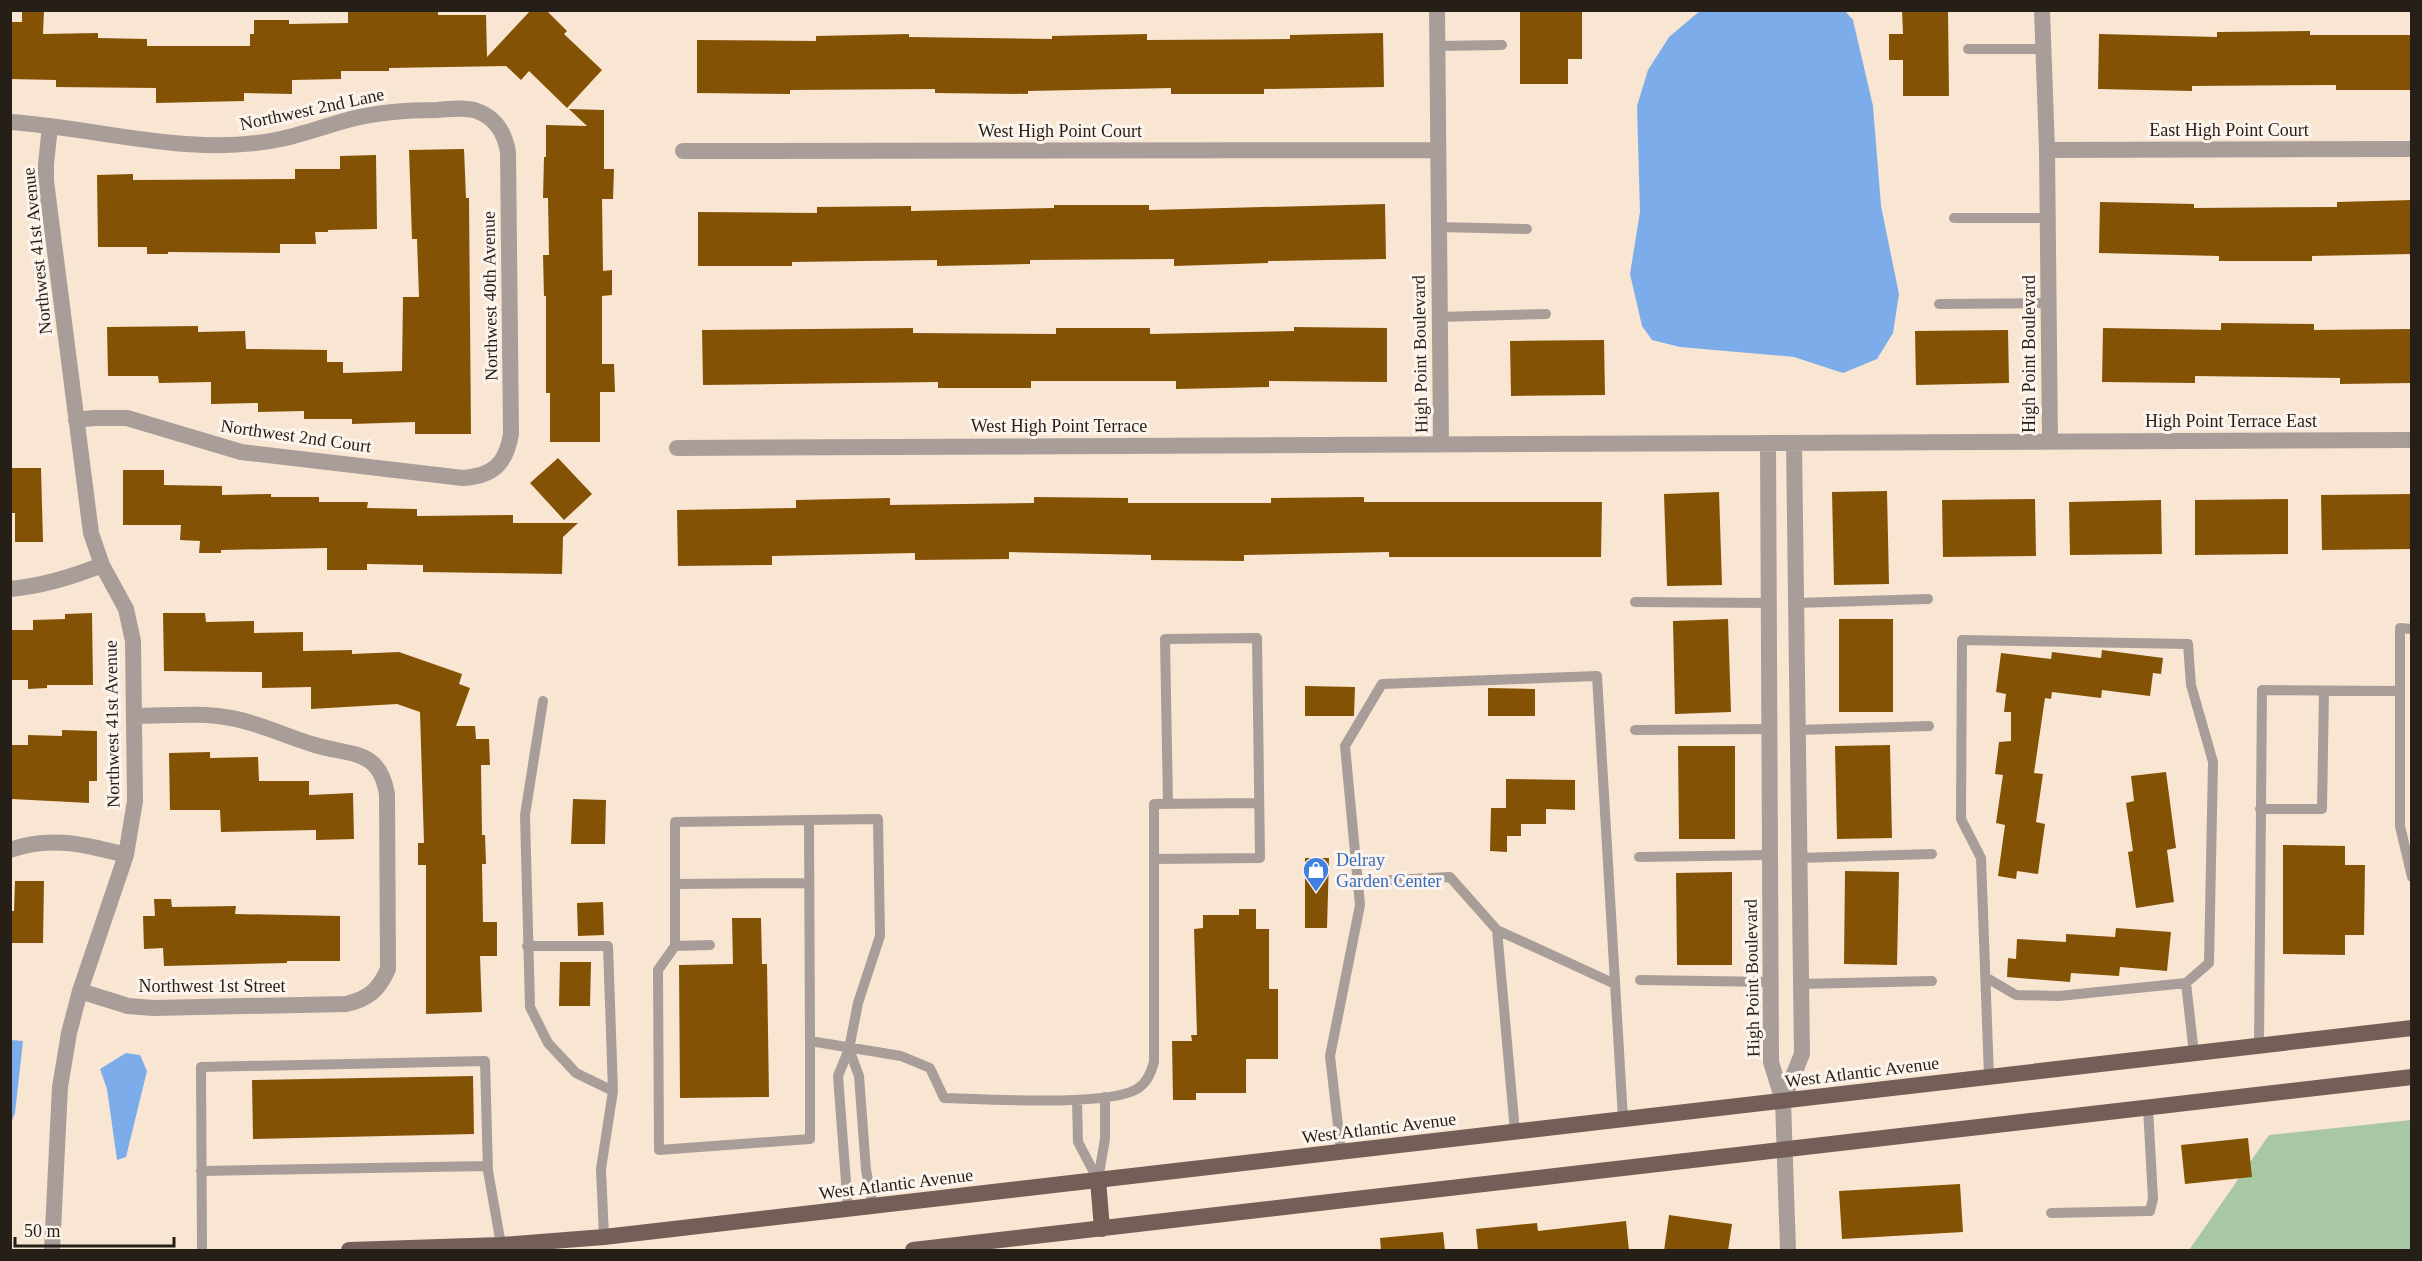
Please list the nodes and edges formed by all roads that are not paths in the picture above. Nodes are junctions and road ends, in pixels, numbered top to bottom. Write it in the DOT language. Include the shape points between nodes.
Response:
graph roads {
  1 [pos="1437,10"];
  2 [pos="2042,10"];
  3 [pos="1502,45"];
  4 [pos="1437,46"];
  5 [pos="1968,49"];
  6 [pos="2043,49"];
  7 [pos="479,111"];
  8 [pos="10,122"];
  9 [pos="50,126"];
  10 [pos="2412,149"];
  11 [pos="1437,150"];
  12 [pos="2047,150"];
  13 [pos="683,151"];
  14 [pos="1954,218"];
  15 [pos="2048,218"];
  16 [pos="1438,227"];
  17 [pos="1527,229"];
  18 [pos="2049,303"];
  19 [pos="1939,304"];
  20 [pos="1546,315"];
  21 [pos="1439,317"];
  22 [pos="76,420"];
  23 [pos="2412,440"];
  24 [pos="2050,441"];
  25 [pos="1441,443"];
  26 [pos="1768,443"];
  27 [pos="1794,443"];
  28 [pos="677,448"];
  29 [pos="477,477"];
  30 [pos="102,565"];
  31 [pos="10,590"];
  32 [pos="1928,599"];
  33 [pos="1635,602"];
  34 [pos="1769,603"];
  35 [pos="1796,603"];
  36 [pos="2412,628"];
  37 [pos="2324,691"];
  38 [pos="2400,691"];
  39 [pos="543,701"];
  40 [pos="135,716"];
  41 [pos="1929,726"];
  42 [pos="1770,729"];
  43 [pos="1635,730"];
  44 [pos="1797,730"];
  45 [pos="1259,803"];
  46 [pos="1168,804"];
  47 [pos="2260,809"];
  48 [pos="809,820"];
  49 [pos="10,850"];
  50 [pos="1932,854"];
  51 [pos="126,855"];
  52 [pos="1770,855"];
  53 [pos="1639,856"];
  54 [pos="1799,858"];
  55 [pos="1154,859"];
  56 [pos="2412,877"];
  57 [pos="1358,882"];
  58 [pos="809,883"];
  59 [pos="675,884"];
  60 [pos="1497,930"];
  61 [pos="710,945"];
  62 [pos="527,946"];
  63 [pos="675,946"];
  64 [pos="1987,978"];
  65 [pos="1640,980"];
  66 [pos="1932,981"];
  67 [pos="1771,982"];
  68 [pos="2186,983"];
  69 [pos="1615,984"];
  70 [pos="1801,984"];
  71 [pos="80,991"];
  72 [pos="2412,1028"];
  73 [pos="810,1041"];
  74 [pos="2259,1046"];
  75 [pos="849,1049"];
  76 [pos="2194,1054"];
  77 [pos="1989,1077"];
  78 [pos="2412,1077"];
  79 [pos="613,1091"];
  80 [pos="1105,1097"];
  81 [pos="1077,1100"];
  82 [pos="1783,1101"];
  83 [pos="2148,1108"];
  84 [pos="1623,1119"];
  85 [pos="1515,1132"];
  86 [pos="1785,1150"];
  87 [pos="1341,1152"];
  88 [pos="487,1166"];
  89 [pos="201,1171"];
  90 [pos="1098,1180"];
  91 [pos="873,1206"];
  92 [pos="848,1209"];
  93 [pos="2051,1213"];
  94 [pos="1102,1229"];
  95 [pos="604,1237"];
  96 [pos="501,1248"];
  97 [pos="52,1251"];
  98 [pos="202,1251"];
  99 [pos="350,1251"];
  100 [pos="913,1251"];
  101 [pos="1788,1251"];
  1 -- 4 [label="street, High Point Boulevard"];
  2 -- 6 [label="street, High Point Boulevard"];
  3 -- 4 [label="lane"];
  4 -- 11 [label="street, High Point Boulevard"];
  5 -- 6 [label="lane"];
  6 -- 12 [label="street, High Point Boulevard"];
  7 -- 9 [label="street, Northwest 2nd Lane" via="397,111 353,118 281,139 237,145 177,142"];
  7 -- 29 [label="street, Northwest 40th Avenue" via="498,125 508,152 511,434 502,461"];
  8 -- 9 [label="street, Northwest 2nd Lane"];
  9 -- 22 [label="street, Northwest 41st Avenue" via="46,181"];
  10 -- 12 [label="street, East High Point Court"];
  11 -- 13 [label="street, West High Point Court"];
  11 -- 16 [label="street, High Point Boulevard"];
  12 -- 15 [label="street, High Point Boulevard"];
  14 -- 15 [label="lane"];
  15 -- 18 [label="street, High Point Boulevard"];
  16 -- 17 [label="lane"];
  16 -- 21 [label="street, High Point Boulevard"];
  18 -- 19 [label="lane"];
  18 -- 24 [label="street, High Point Boulevard"];
  20 -- 21 [label="lane"];
  21 -- 25 [label="street, High Point Boulevard"];
  22 -- 29 [label="street, Northwest 2nd Court" via="127,418 241,452"];
  22 -- 30 [label="street, Northwest 41st Avenue" via="91,533"];
  23 -- 24 [label="street, High Point Terrace East"];
  24 -- 27 [label="street, High Point Boulevard"];
  25 -- 26 [label="street, High Point Boulevard"];
  25 -- 28 [label="street, West High Point Terrace"];
  26 -- 27 [label="street, High Point Boulevard"];
  26 -- 34 [label="street, High Point Boulevard"];
  27 -- 35 [label="street"];
  30 -- 31 [label="street" via="70,578"];
  30 -- 40 [label="street, Northwest 41st Avenue" via="130,625"];
  32 -- 35 [label="lane"];
  33 -- 34 [label="lane"];
  34 -- 42 [label="street, High Point Boulevard"];
  35 -- 44 [label="street"];
  36 -- 38 [label="lane" via="2400,628"];
  37 -- 38 [label="lane"];
  37 -- 47 [label="lane" via="2322,809"];
  37 -- 47 [label="lane" via="2262,690"];
  38 -- 56 [label="lane" via="2400,826"];
  39 -- 62 [label="lane" via="525,814"];
  40 -- 51 [label="street, Northwest 41st Avenue" via="135,801"];
  40 -- 71 [label="street, Northwest 1st Street" via="224,717 366,757 377,767 387,794 388,969 373,994 346,1004 153,1008 128,1006"];
  41 -- 44 [label="lane"];
  42 -- 43 [label="lane"];
  42 -- 52 [label="street, High Point Boulevard"];
  44 -- 54 [label="street"];
  45 -- 46 [label="lane"];
  45 -- 46 [label="lane" via="1257,638 1165,639"];
  45 -- 55 [label="lane" via="1260,858"];
  46 -- 55 [label="lane" via="1154,804"];
  47 -- 74 [label="lane"];
  48 -- 58 [label="lane"];
  48 -- 59 [label="lane" via="675,822"];
  48 -- 75 [label="lane" via="878,819 880,936 858,1003"];
  49 -- 51 [label="street" via="65,841"];
  50 -- 54 [label="lane"];
  51 -- 71 [label="street, Northwest 41st Avenue"];
  52 -- 53 [label="lane"];
  52 -- 67 [label="street, High Point Boulevard"];
  54 -- 70 [label="street"];
  55 -- 80 [label="lane" via="1154,1062 1151,1073 1136,1090"];
  57 -- 60 [label="lane" via="1450,877"];
  57 -- 69 [label="lane" via="1345,746 1382,684 1597,676"];
  57 -- 87 [label="lane" via="1360,905 1330,1056"];
  58 -- 59 [label="lane"];
  58 -- 73 [label="lane"];
  59 -- 63 [label="lane"];
  60 -- 69 [label="lane"];
  60 -- 85 [label="lane"];
  61 -- 63 [label="lane"];
  62 -- 79 [label="lane" via="530,1007 548,1043 576,1073"];
  62 -- 79 [label="lane" via="608,946"];
  63 -- 73 [label="lane" via="658,970 659,1150 810,1139"];
  64 -- 68 [label="lane" via="2016,995 2059,996"];
  64 -- 68 [label="lane" via="1981,858 1961,819 1962,640 2188,644 2191,685 2213,762 2210,963"];
  64 -- 77 [label="lane"];
  65 -- 67 [label="lane"];
  66 -- 70 [label="lane"];
  67 -- 82 [label="street, High Point Boulevard" via="1771,1062"];
  68 -- 76 [label="lane"];
  69 -- 84 [label="lane"];
  70 -- 82 [label="street" via="1802,1054"];
  71 -- 97 [label="street, Northwest 41st Avenue" via="60,1087"];
  72 -- 74 [label="main road, West Atlantic Avenue"];
  73 -- 75 [label="lane"];
  74 -- 76 [label="main road, West Atlantic Avenue"];
  75 -- 81 [label="lane" via="901,1056 930,1068 944,1098"];
  75 -- 91 [label="lane" via="859,1076 866,1170"];
  75 -- 92 [label="lane" via="838,1076"];
  76 -- 77 [label="main road, West Atlantic Avenue"];
  77 -- 82 [label="main road, West Atlantic Avenue"];
  78 -- 83 [label="main road"];
  79 -- 95 [label="lane" via="601,1169"];
  80 -- 81 [label="lane"];
  80 -- 90 [label="lane" via="1105,1139"];
  81 -- 90 [label="lane" via="1078,1142"];
  82 -- 84 [label="main road, West Atlantic Avenue"];
  82 -- 86 [label="street"];
  83 -- 86 [label="main road"];
  83 -- 93 [label="lane" via="2153,1199 2150,1211"];
  84 -- 85 [label="main road, West Atlantic Avenue"];
  85 -- 87 [label="main road, West Atlantic Avenue"];
  86 -- 94 [label="main road"];
  86 -- 101 [label="street"];
  87 -- 90 [label="main road, West Atlantic Avenue"];
  88 -- 89 [label="lane"];
  88 -- 89 [label="lane" via="485,1061 201,1067"];
  88 -- 96 [label="lane"];
  89 -- 98 [label="lane"];
  90 -- 91 [label="main road, West Atlantic Avenue"];
  90 -- 94 [label="main road"];
  91 -- 92 [label="main road, West Atlantic Avenue"];
  92 -- 95 [label="main road, West Atlantic Avenue"];
  94 -- 100 [label="main road"];
  95 -- 96 [label="main road, West Atlantic Avenue"];
  96 -- 99 [label="main road, West Atlantic Avenue"];
}
